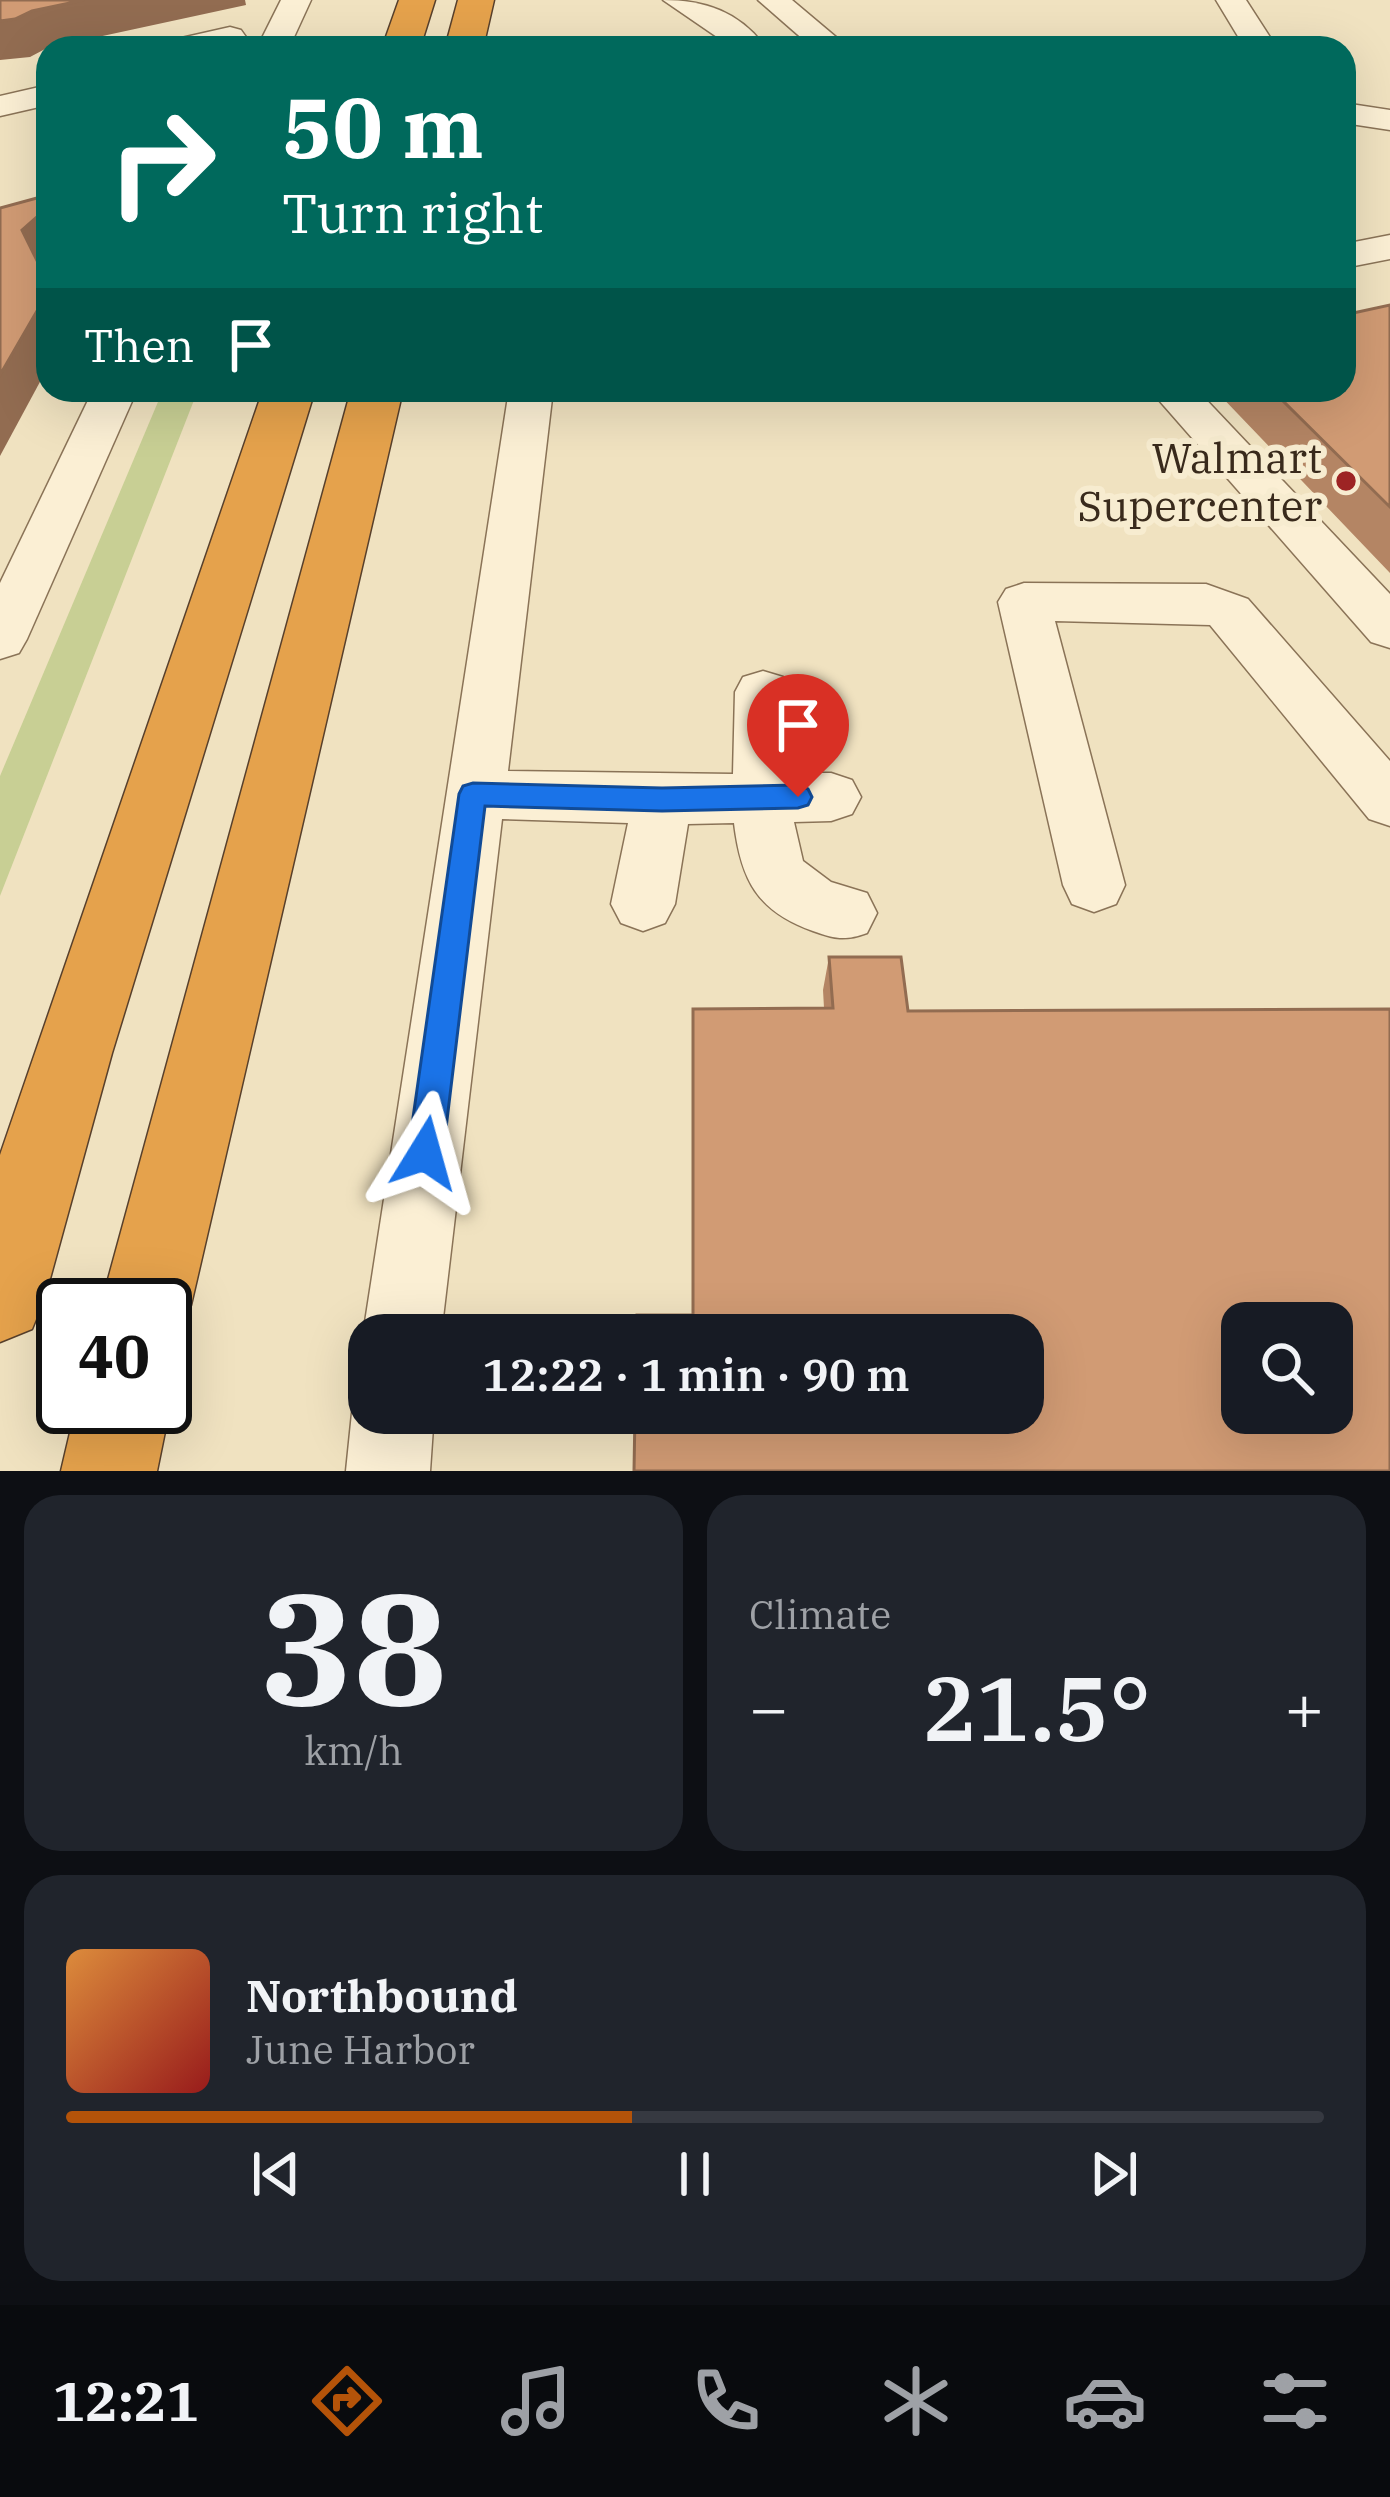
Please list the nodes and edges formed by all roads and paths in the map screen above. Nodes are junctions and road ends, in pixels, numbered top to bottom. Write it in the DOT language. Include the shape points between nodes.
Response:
graph roads {
  1 [pos="296,0"];
  2 [pos="417,0"];
  3 [pos="476,0"];
  4 [pos="773,0"];
  5 [pos="1231,0"];
  6 [pos="690,8"];
  7 [pos="279,36"];
  8 [pos="405,36"];
  9 [pos="467,36"];
  10 [pos="708,36"];
  11 [pos="738,36"];
  12 [pos="818,36"];
  13 [pos="1254,36"];
  14 [pos="36,98"];
  15 [pos="0,106"];
  16 [pos="1356,115"];
  17 [pos="1390,120"];
  18 [pos="1390,247"];
  19 [pos="1356,254"];
  20 [pos="109,402"];
  21 [pos="285,402"];
  22 [pos="374,402"];
  23 [pos="529,402"];
  24 [pos="1183,402"];
  25 [pos="1390,628"];
  26 [pos="0,639"];
  27 [pos="763,692"];
  28 [pos="473,794"];
  29 [pos="765,797"];
  30 [pos="831,797"];
  31 [pos="662,800"];
  32 [pos="1390,802"];
  33 [pos="1094,885"];
  34 [pos="643,904"];
  35 [pos="845,913"];
  36 [pos="153,1278"];
  37 [pos="0,1297"];
  38 [pos="404,1314"];
  39 [pos="117,1434"];
  40 [pos="392,1434"];
  41 [pos="109,1471"];
  42 [pos="388,1471"];
  1 -- 7 [label="street"];
  2 -- 8 [label="highway"];
  3 -- 9 [label="highway"];
  4 -- 12 [label="street"];
  5 -- 13 [label="street"];
  6 -- 10 [label="street"];
  6 -- 11 [label="street"];
  14 -- 15 [label="street"];
  16 -- 17 [label="street"];
  18 -- 19 [label="street"];
  20 -- 26 [label="street"];
  21 -- 37 [label="highway"];
  22 -- 36 [label="highway"];
  23 -- 28 [label="street"];
  24 -- 25 [label="street"];
  27 -- 29 [label="street"];
  28 -- 31 [label="street"];
  28 -- 38 [label="street"];
  29 -- 30 [label="street"];
  29 -- 31 [label="street"];
  29 -- 35 [label="street" via="767,845 781,883"];
  31 -- 34 [label="street"];
  32 -- 33 [label="street" via="1229,612 1206,603 1024,602"];
  39 -- 41 [label="highway"];
  40 -- 42 [label="street"];
}
